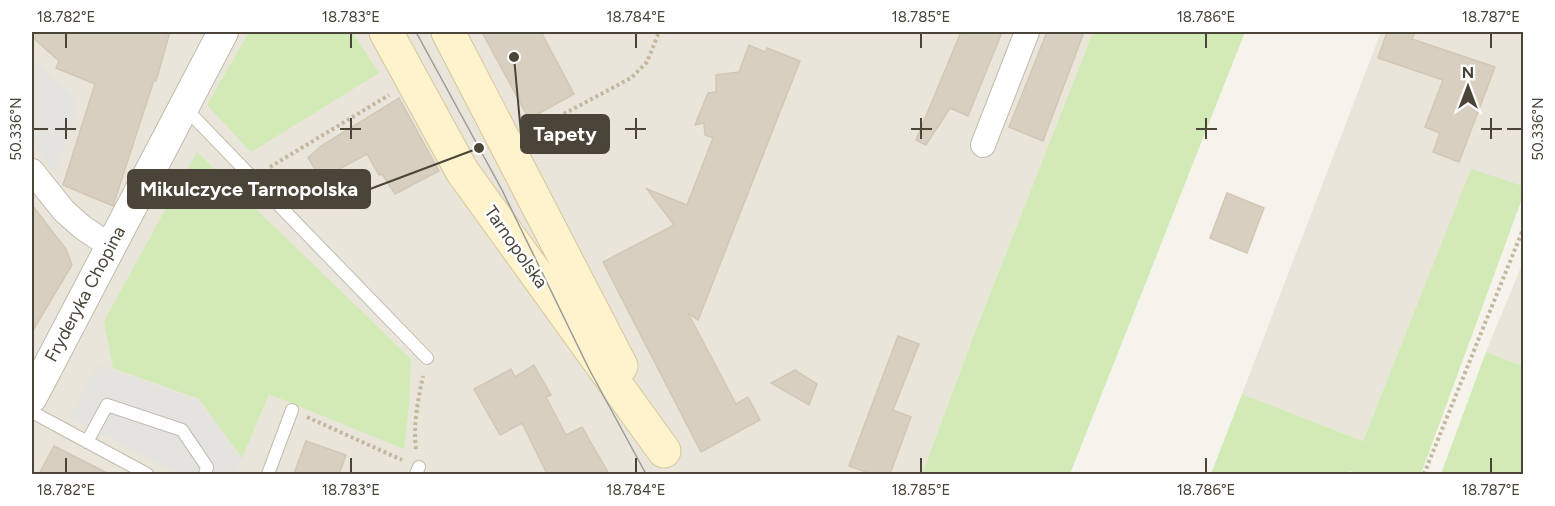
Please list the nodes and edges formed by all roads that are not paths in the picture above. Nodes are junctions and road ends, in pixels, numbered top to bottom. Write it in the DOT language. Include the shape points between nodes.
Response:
graph roads {
  1 [pos="223,32"];
  2 [pos="386,32"];
  3 [pos="448,32"];
  4 [pos="1027,32"];
  5 [pos="184,106"];
  6 [pos="983,145"];
  7 [pos="32,171"];
  8 [pos="110,246"];
  9 [pos="427,358"];
  10 [pos="32,397"];
  11 [pos="292,410"];
  12 [pos="32,412"];
  13 [pos="87,442"];
  14 [pos="670,463"];
  15 [pos="147,474"];
  16 [pos="205,474"];
  17 [pos="268,474"];
  1 -- 5 [label="street, Fryderyka Chopina"];
  2 -- 14 [label="main road, Tarnopolska" via="462,171"];
  3 -- 14 [label="main road, Tarnopolska"];
  4 -- 6 [label="street"];
  5 -- 8 [label="street, Fryderyka Chopina"];
  5 -- 9 [label="lane"];
  7 -- 8 [label="street" via="63,211"];
  8 -- 10 [label="street, Fryderyka Chopina"];
  11 -- 17 [label="lane"];
  12 -- 13 [label="lane"];
  13 -- 15 [label="lane"];
  13 -- 16 [label="lane" via="106,405 182,430 207,466"];
}
